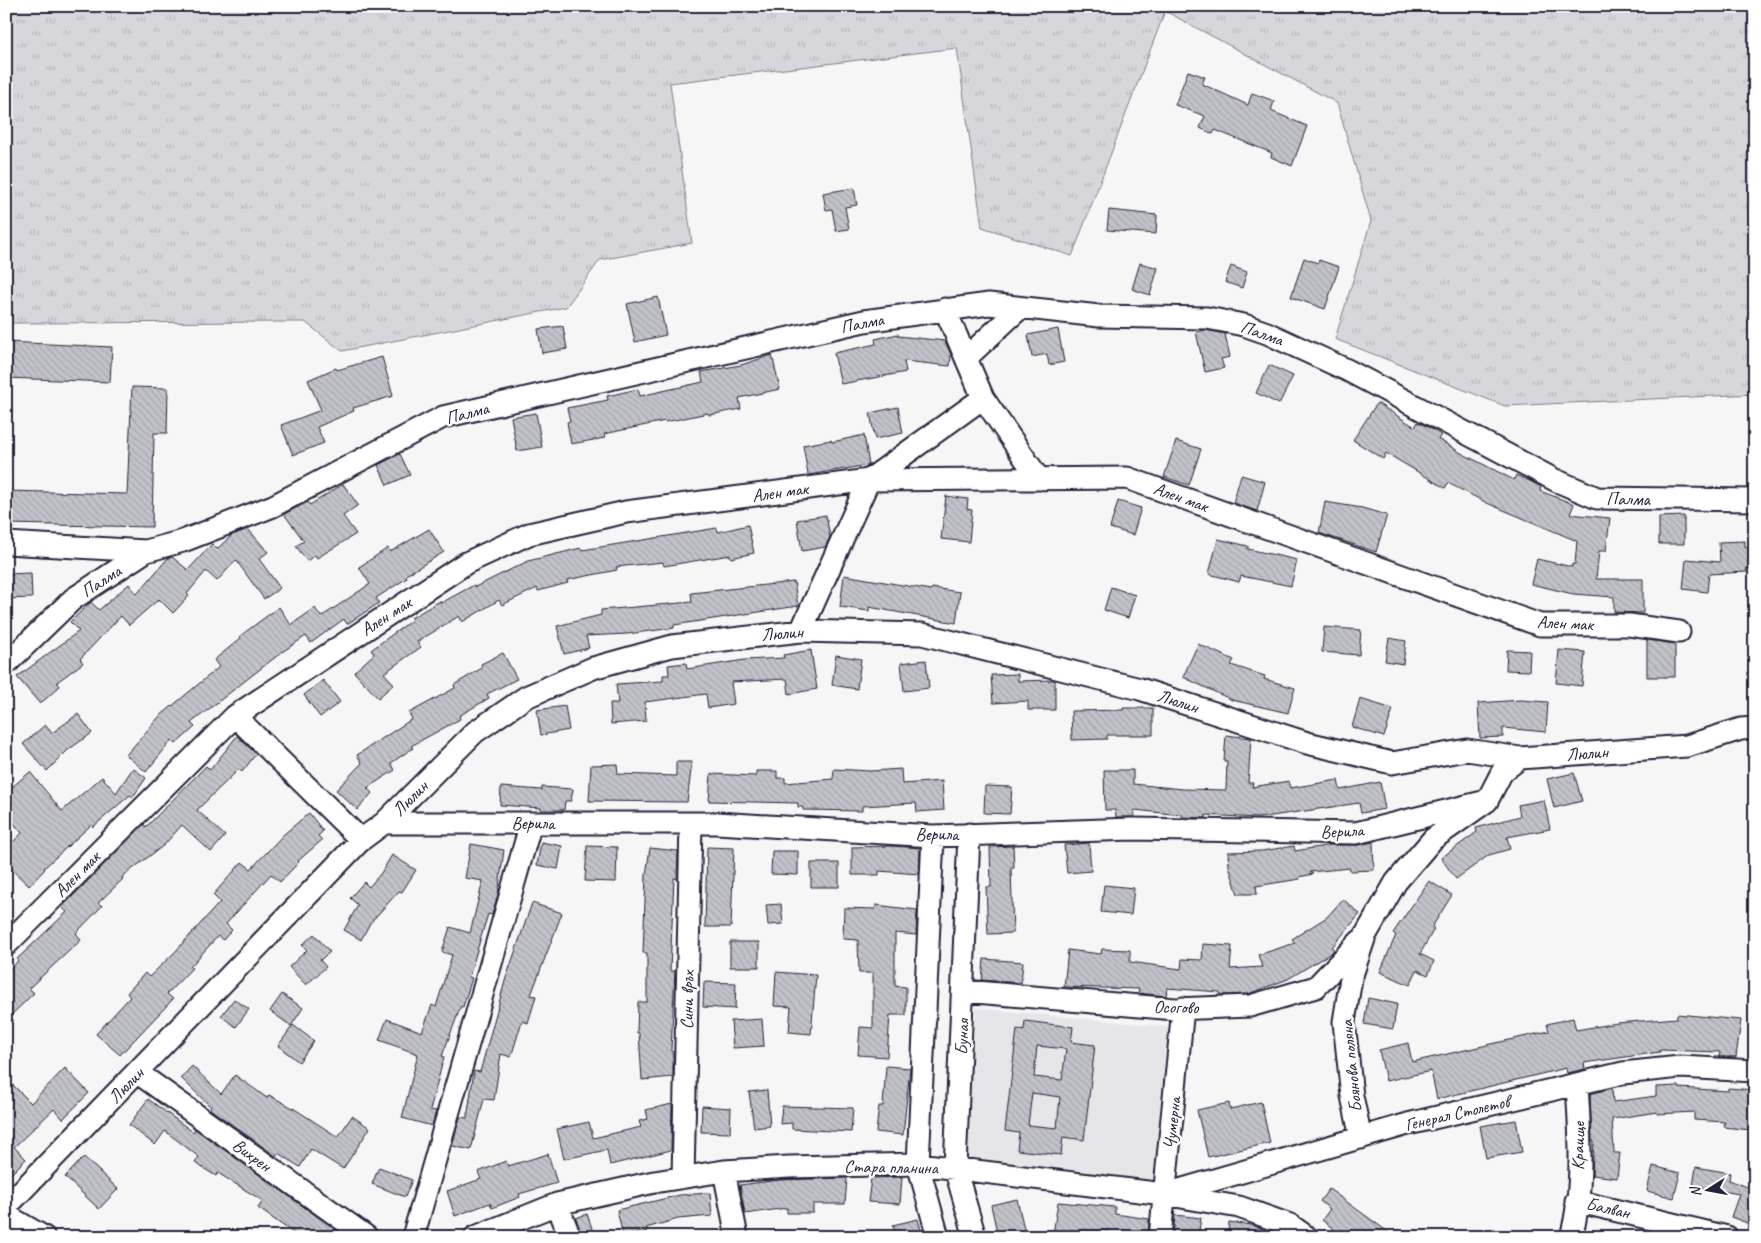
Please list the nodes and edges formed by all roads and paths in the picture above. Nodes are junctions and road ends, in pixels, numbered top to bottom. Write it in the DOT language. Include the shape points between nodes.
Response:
graph roads {
  1 [pos="1020,308"];
  2 [pos="945,309"];
  3 [pos="966,358"];
  4 [pos="983,398"];
  5 [pos="1039,479"];
  6 [pos="870,480"];
  7 [pos="1755,500"];
  8 [pos="6,543"];
  9 [pos="146,551"];
  10 [pos="801,631"];
  11 [pos="1679,632"];
  12 [pos="6,664"];
  13 [pos="235,716"];
  14 [pos="1755,728"];
  15 [pos="1520,758"];
  16 [pos="1487,801"];
  17 [pos="531,822"];
  18 [pos="384,823"];
  19 [pos="692,823"];
  20 [pos="969,834"];
  21 [pos="933,836"];
  22 [pos="361,840"];
  23 [pos="1365,936"];
  24 [pos="6,945"];
  25 [pos="964,991"];
  26 [pos="1183,1008"];
  27 [pos="1755,1072"];
  28 [pos="138,1073"];
  29 [pos="1577,1085"];
  30 [pos="1361,1138"];
  31 [pos="918,1164"];
  32 [pos="955,1168"];
  33 [pos="724,1171"];
  34 [pos="683,1177"];
  35 [pos="1164,1194"];
  36 [pos="1576,1201"];
  37 [pos="557,1204"];
  38 [pos="6,1207"];
  39 [pos="6,1215"];
  40 [pos="44,1237"];
  41 [pos="367,1237"];
  42 [pos="413,1237"];
  43 [pos="475,1237"];
  44 [pos="570,1237"];
  45 [pos="737,1237"];
  46 [pos="938,1237"];
  47 [pos="975,1237"];
  48 [pos="1160,1237"];
  49 [pos="1307,1237"];
  50 [pos="1571,1237"];
  51 [pos="1727,1237"];
  1 -- 2 [label="street, Палма" via="989,304"];
  1 -- 3 [label="street"];
  1 -- 7 [label="street, Палма" via="1099,316 1208,318 1244,325 1347,370 1556,480 1597,498"];
  2 -- 3 [label="street"];
  2 -- 9 [label="street, Палма" via="864,321 443,417 273,506"];
  3 -- 4 [label="street"];
  4 -- 5 [label="street"];
  4 -- 6 [label="street"];
  5 -- 6 [label="street, Ален мак"];
  5 -- 11 [label="street, Ален мак" via="1127,478 1540,625 1629,625"];
  6 -- 10 [label="street"];
  6 -- 13 [label="street, Ален мак" via="626,512 529,534 466,563"];
  8 -- 9 [label="street"];
  9 -- 12 [label="street, Палма" via="73,599"];
  10 -- 15 [label="street, Люлин" via="922,634 1140,688 1307,743 1368,759 1392,763 1467,750"];
  10 -- 18 [label="street, Люлин" via="672,646 593,668 526,697 475,732"];
  13 -- 22 [label="street"];
  13 -- 24 [label="street, Ален мак"];
  14 -- 15 [label="street, Люлин" via="1741,729 1687,746"];
  15 -- 16 [label="street, Боянова поляна" via="1502,772"];
  16 -- 20 [label="street, Верила" via="1356,833 1132,829"];
  16 -- 23 [label="street, Боянова поляна" via="1433,839 1396,882"];
  17 -- 18 [label="street, Верила"];
  17 -- 19 [label="street, Верила"];
  17 -- 42 [label="street"];
  18 -- 22 [label="street, Люлин"];
  19 -- 21 [label="street, Верила"];
  19 -- 34 [label="street, Сини връх"];
  20 -- 21 [label="street, Верила"];
  20 -- 25 [label="street, Буная"];
  21 -- 31 [label="street"];
  22 -- 28 [label="street, Люлин"];
  23 -- 26 [label="street, Осогово" via="1316,987 1250,1006"];
  23 -- 30 [label="street, Боянова поляна" via="1351,978 1344,1022 1352,1096"];
  25 -- 26 [label="street, Осогово"];
  25 -- 32 [label="street, Буная"];
  26 -- 35 [label="street, Чумерна"];
  27 -- 29 [label="street, Генерал Столетов" via="1680,1067 1623,1073"];
  28 -- 38 [label="street, Люлин"];
  28 -- 41 [label="street, Вихрен"];
  29 -- 30 [label="street, Генерал Столетов"];
  29 -- 36 [label="street, Краище" via="1581,1139"];
  30 -- 35 [label="street, Генерал Столетов"];
  31 -- 32 [label="street, Стара планина"];
  31 -- 33 [label="street, Стара планина"];
  31 -- 46 [label="street"];
  32 -- 35 [label="street, Стара планина"];
  32 -- 47 [label="street, Буная"];
  33 -- 34 [label="street, Стара планина"];
  33 -- 45 [label="street"];
  34 -- 37 [label="street, Стара планина"];
  35 -- 48 [label="street, Чумерна"];
  35 -- 49 [label="street, Стара планина" via="1239,1207 1290,1225"];
  36 -- 50 [label="street, Краище"];
  36 -- 51 [label="street, Балван"];
  37 -- 43 [label="street, Стара планина"];
  37 -- 44 [label="street"];
  39 -- 40 [label="street"];
}
